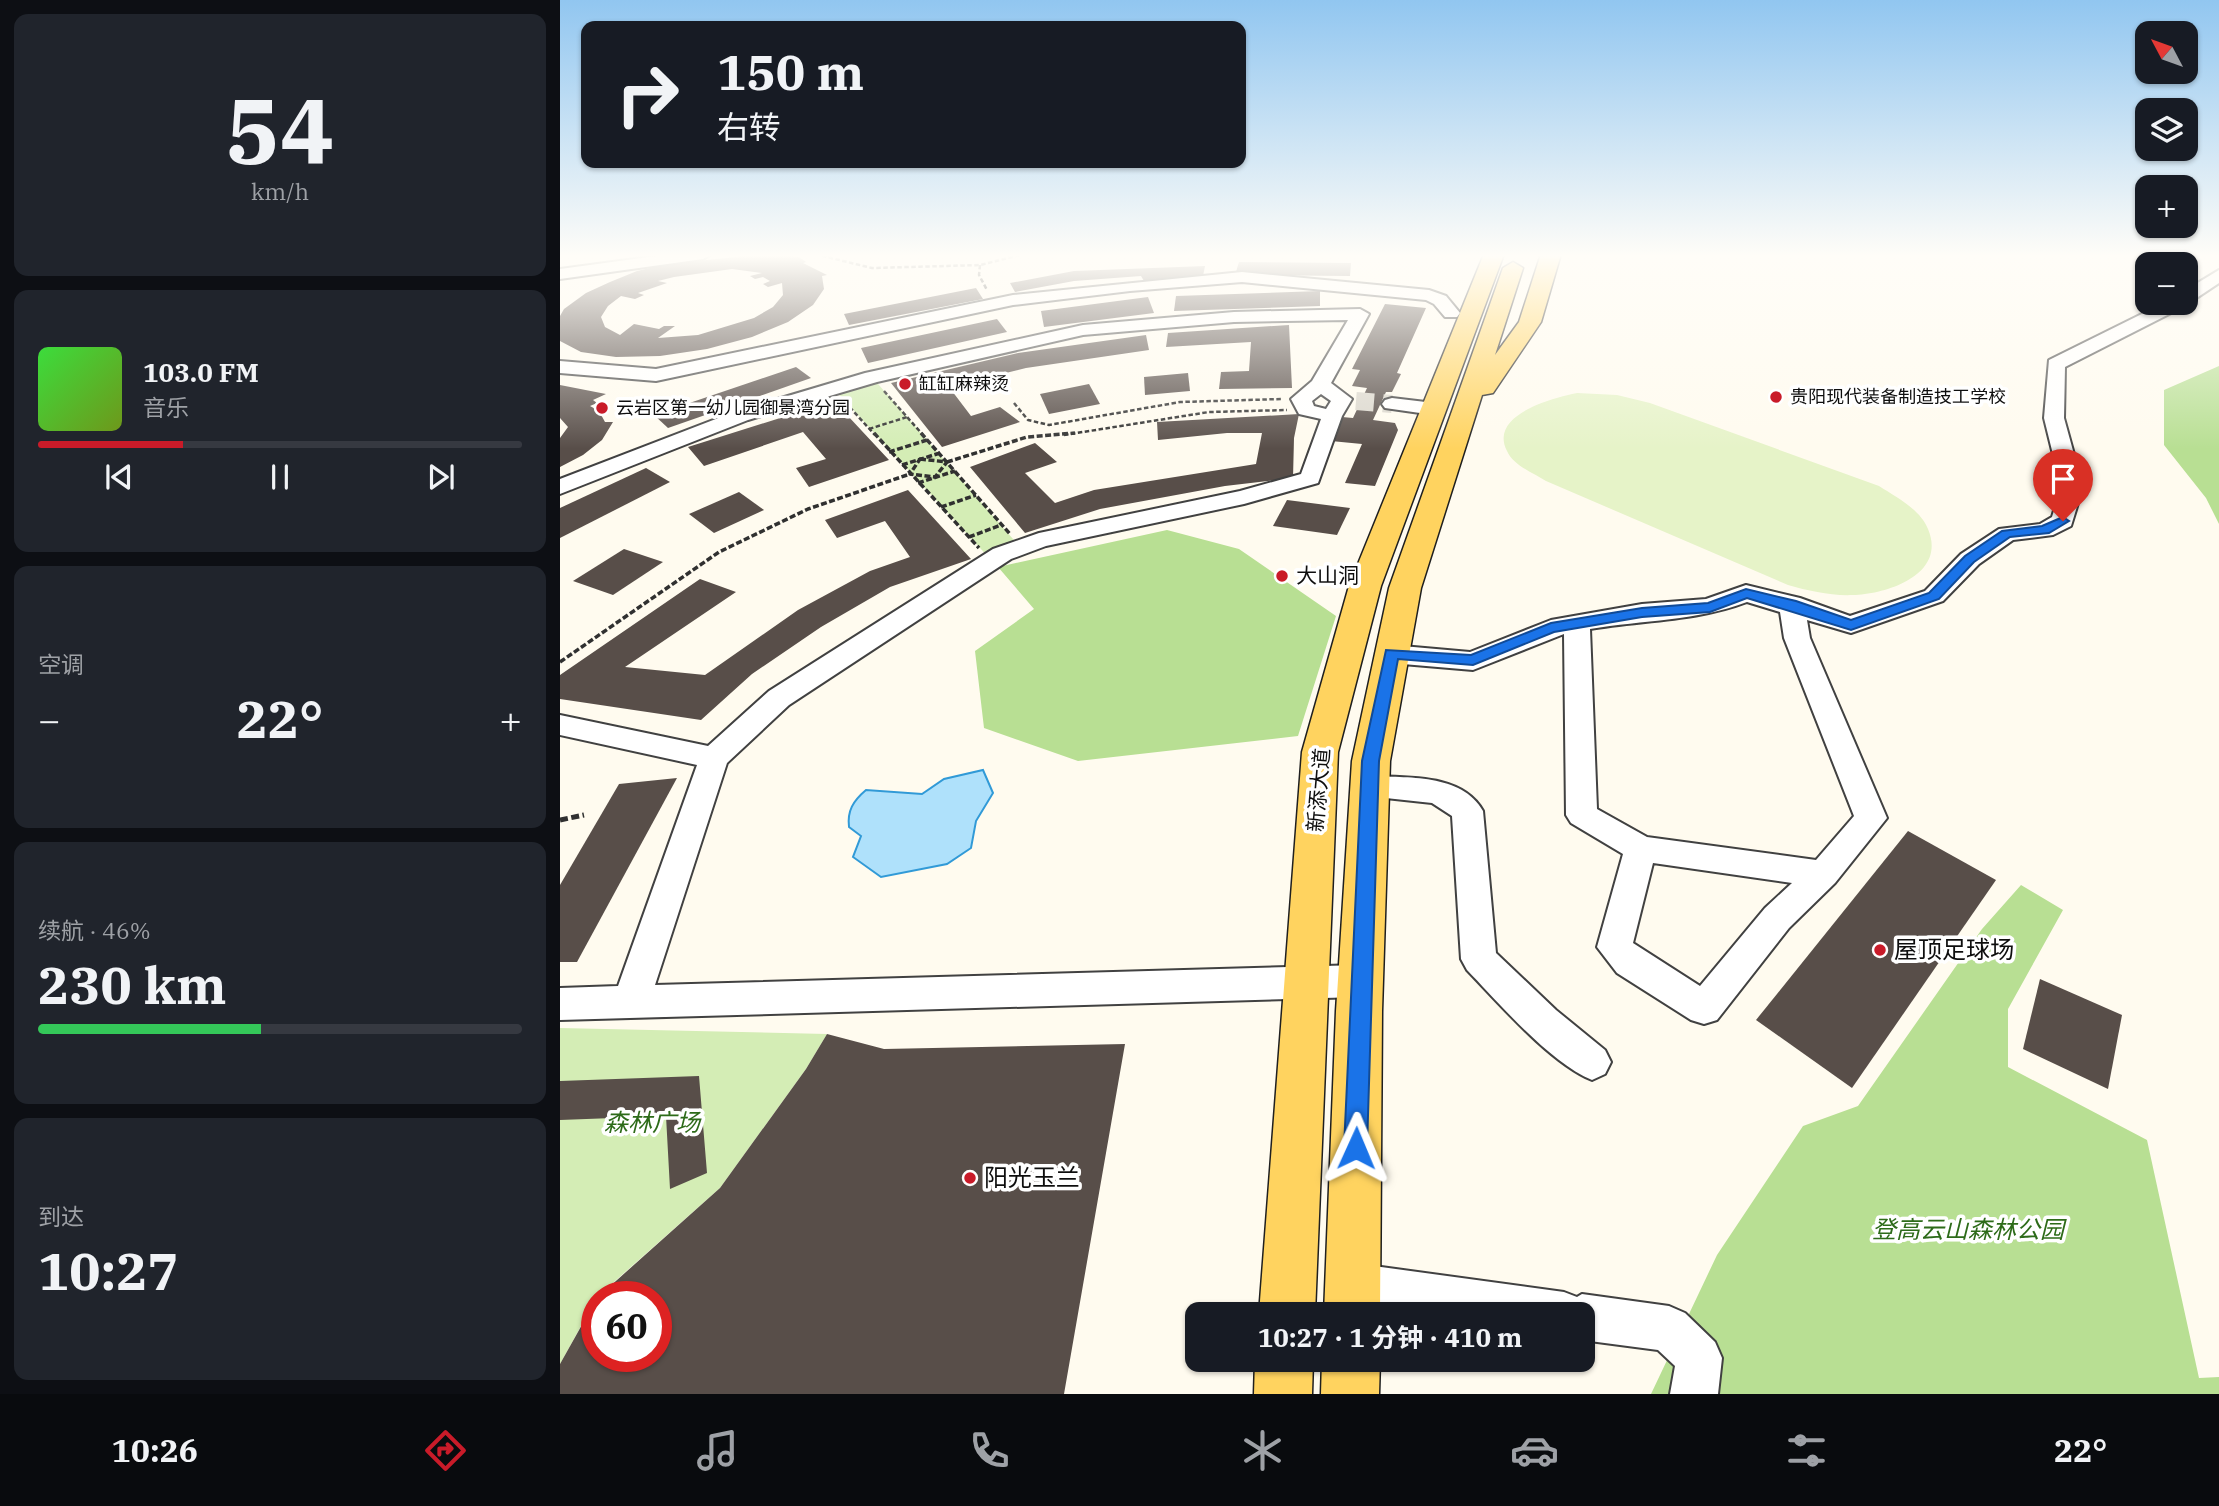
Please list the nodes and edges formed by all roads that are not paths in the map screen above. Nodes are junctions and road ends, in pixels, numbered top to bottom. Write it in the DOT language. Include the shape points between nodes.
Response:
graph roads {
  1 [pos="920,319"];
  2 [pos="1210,319"];
  3 [pos="1357,319"];
  4 [pos="1451,319"];
  5 [pos="1469,319"];
  6 [pos="1490,319"];
  7 [pos="1532,319"];
  8 [pos="2146,319"];
  9 [pos="1454,357"];
  10 [pos="560,366"];
  11 [pos="1320,385"];
  12 [pos="1392,404"];
  13 [pos="1344,405"];
  14 [pos="1448,414"];
  15 [pos="560,487"];
  16 [pos="1791,604"];
  17 [pos="1577,624"];
  18 [pos="1391,654"];
  19 [pos="560,725"];
  20 [pos="714,758"];
  21 [pos="1369,787"];
  22 [pos="1641,849"];
  23 [pos="1823,874"];
  24 [pos="1360,981"];
  25 [pos="1304,983"];
  26 [pos="631,1002"];
  27 [pos="560,1004"];
  28 [pos="1592,1062"];
  29 [pos="1352,1299"];
  30 [pos="1288,1302"];
  31 [pos="1394,1302"];
  32 [pos="1595,1319"];
  33 [pos="1284,1372"];
  34 [pos="1351,1372"];
  35 [pos="1283,1394"];
  36 [pos="1350,1394"];
  37 [pos="1694,1394"];
  1 -- 10 [label="street" via="656,375"];
  2 -- 15 [label="street" via="1083,330 872,377 741,415"];
  3 -- 11 [label="street"];
  4 -- 9 [label="main road"];
  5 -- 9 [label="main road, 新添大道"];
  6 -- 14 [label="main road, 新添大道"];
  7 -- 14 [label="main road"];
  8 -- 16 [label="street" via="2056,365 2054,418 2072,487 2063,521 2045,530 2007,534 1970,559 1934,596 1851,625"];
  9 -- 14 [label="main road, 新添大道"];
  11 -- 13 [label="street"];
  11 -- 13 [label="street" via="1303,404"];
  12 -- 14 [label="street"];
  13 -- 20 [label="street" via="1310,478 1020,547 779,698"];
  14 -- 18 [label="main road, 新添大道"];
  14 -- 25 [label="main road, 新添大道" via="1365,586 1320,752"];
  16 -- 17 [label="street" via="1746,593 1710,607 1642,612"];
  16 -- 23 [label="street" via="1797,638 1871,818"];
  17 -- 18 [label="street" via="1551,628 1473,660"];
  17 -- 22 [label="street" via="1582,815"];
  18 -- 21 [label="main road, 新添大道"];
  19 -- 20 [label="street"];
  20 -- 26 [label="street"];
  21 -- 24 [label="main road, 新添大道"];
  21 -- 28 [label="street" via="1440,792 1467,811 1479,959"];
  22 -- 23 [label="street"];
  22 -- 23 [label="street" via="1615,947 1629,962 1704,1008 1777,918"];
  24 -- 25 [label="street"];
  24 -- 29 [label="main road, 新添大道"];
  25 -- 26 [label="street"];
  25 -- 30 [label="main road, 新添大道"];
  26 -- 27 [label="street"];
  29 -- 31 [label="street"];
  32 -- 37 [label="street" via="1669,1329 1699,1358"];
  33 -- 35 [label="main road"];
  34 -- 36 [label="main road"];
}
